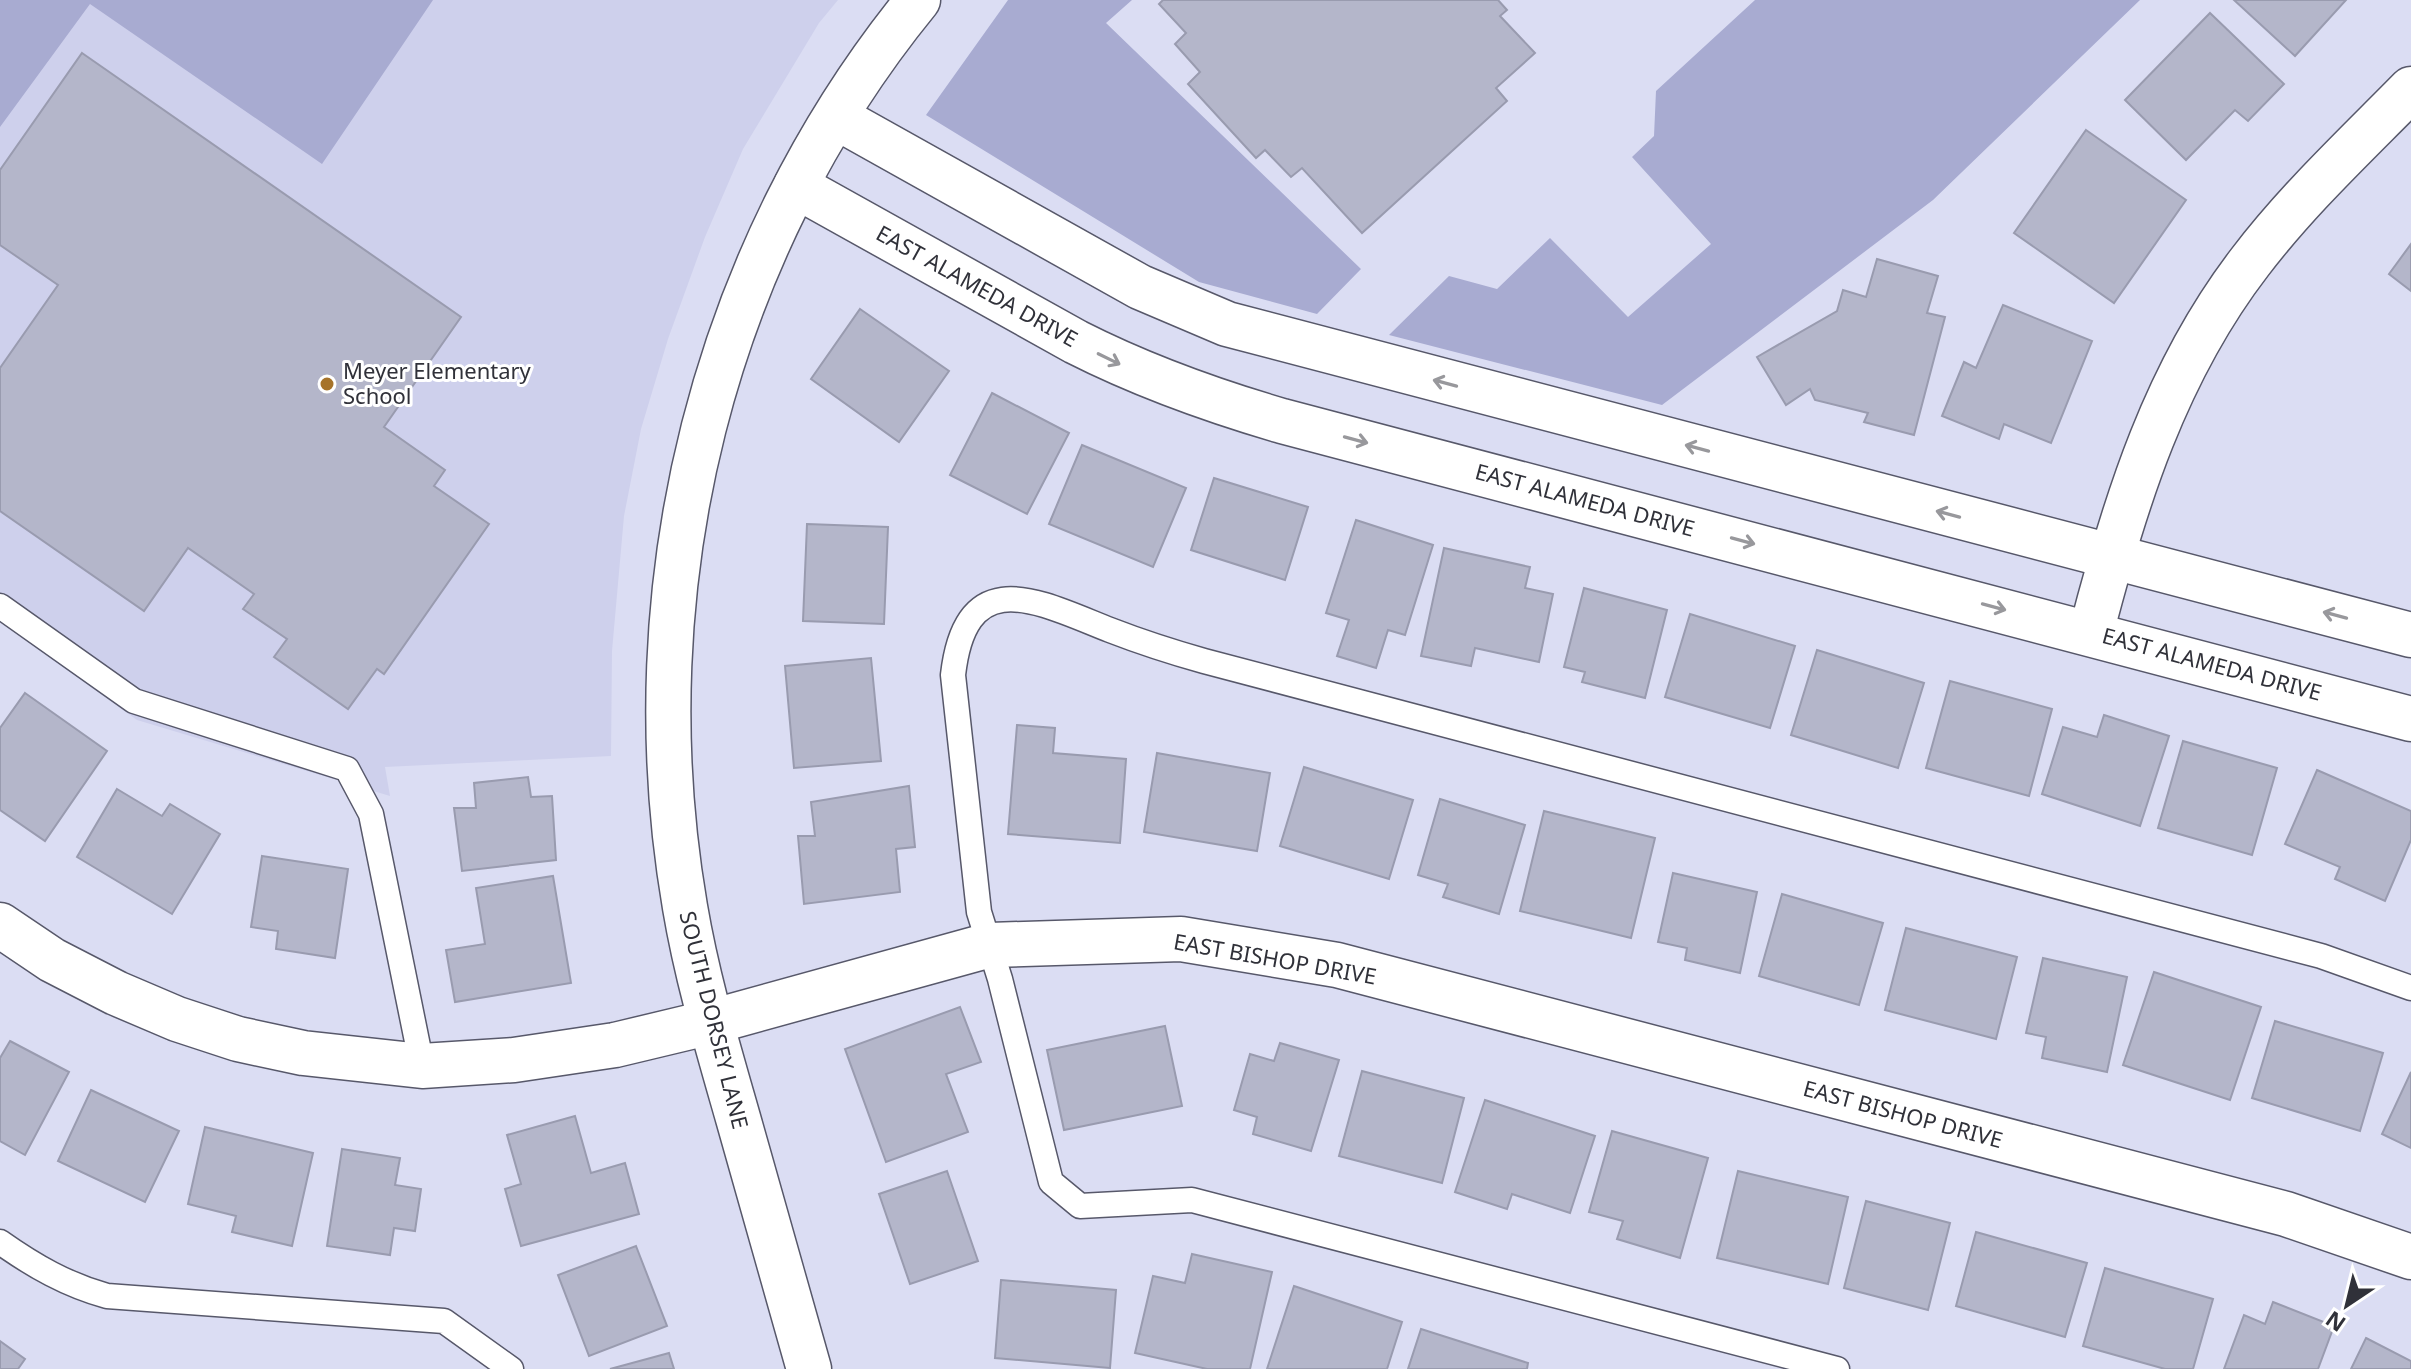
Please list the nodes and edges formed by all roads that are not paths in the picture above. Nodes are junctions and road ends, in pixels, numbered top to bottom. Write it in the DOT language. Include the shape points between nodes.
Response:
graph roads {
  1 [pos="918,0"];
  2 [pos="2411,89"];
  3 [pos="836,117"];
  4 [pos="796,186"];
  5 [pos="2111,557"];
  6 [pos="0,606"];
  7 [pos="2091,633"];
  8 [pos="2411,635"];
  9 [pos="2411,719"];
  10 [pos="0,925"];
  11 [pos="990,945"];
  12 [pos="2411,988"];
  13 [pos="711,1022"];
  14 [pos="422,1066"];
  15 [pos="0,1242"];
  16 [pos="2411,1257"];
  17 [pos="511,1369"];
  18 [pos="809,1369"];
  19 [pos="1837,1369"];
  1 -- 3 [label="street, SOUTH DORSEY LANE"];
  2 -- 5 [label="street" via="2279,225 2217,309 2162,413"];
  3 -- 4 [label="street, SOUTH DORSEY LANE"];
  5 -- 3 [label="street, one-way" via="1227,324 1140,287"];
  4 -- 7 [label="street, EAST ALAMEDA DRIVE, one-way" via="1076,342 1192,394"];
  4 -- 13 [label="street, SOUTH DORSEY LANE" via="751,278 704,416 671,625 669,752 677,858"];
  5 -- 7 [label="street"];
  8 -- 5 [label="street, one-way"];
  6 -- 14 [label="lane" via="134,701 347,769 371,814"];
  7 -- 9 [label="street, EAST ALAMEDA DRIVE"];
  10 -- 14 [label="street, EAST BISHOP DRIVE" via="52,960 177,1019 303,1053"];
  11 -- 12 [label="lane" via="979,912 953,675 955,653 963,630 980,609 1001,599 1022,598 1204,661 2321,956"];
  11 -- 13 [label="street, EAST BISHOP DRIVE"];
  11 -- 16 [label="street, EAST BISHOP DRIVE" via="1181,939 1337,965 2286,1214"];
  11 -- 19 [label="lane" via="1051,1182 1080,1206 1192,1200"];
  13 -- 14 [label="street, EAST BISHOP DRIVE" via="564,1053"];
  13 -- 18 [label="street, SOUTH DORSEY LANE"];
  15 -- 17 [label="lane" via="53,1277 107,1296 444,1321"];
}
